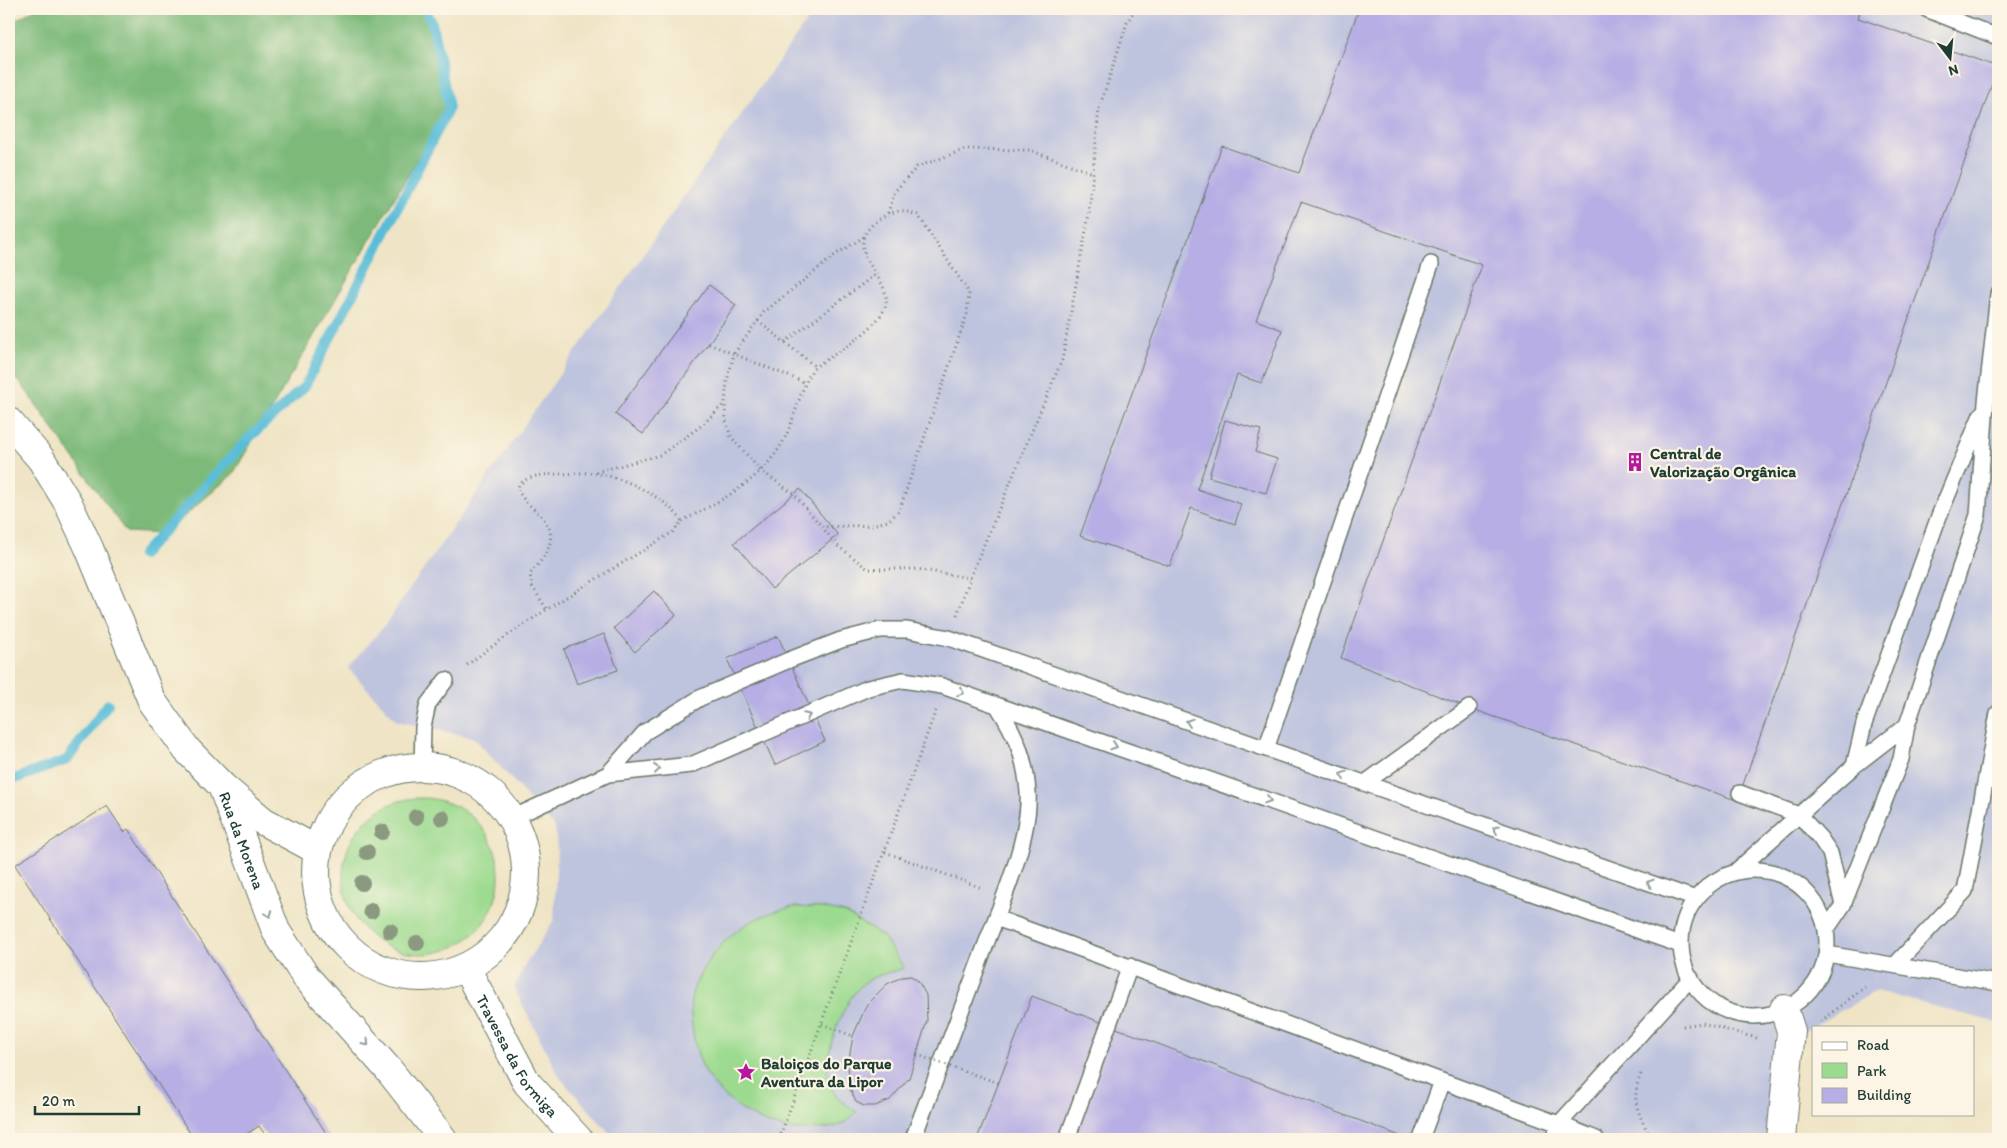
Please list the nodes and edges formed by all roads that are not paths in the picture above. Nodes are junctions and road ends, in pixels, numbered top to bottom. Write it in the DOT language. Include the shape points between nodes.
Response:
graph roads {
  1 [pos="1926,9"];
  2 [pos="1998,37"];
  3 [pos="1431,264"];
  4 [pos="1998,294"];
  5 [pos="1986,402"];
  6 [pos="9,422"];
  7 [pos="446,680"];
  8 [pos="997,704"];
  9 [pos="1469,708"];
  10 [pos="1998,713"];
  11 [pos="1907,724"];
  12 [pos="1266,749"];
  13 [pos="1854,766"];
  14 [pos="422,767"];
  15 [pos="608,774"];
  16 [pos="1365,783"];
  17 [pos="222,786"];
  18 [pos="1740,793"];
  19 [pos="1799,815"];
  20 [pos="512,818"];
  21 [pos="317,850"];
  22 [pos="1735,872"];
  23 [pos="1696,899"];
  24 [pos="1843,905"];
  25 [pos="996,918"];
  26 [pos="1826,930"];
  27 [pos="1680,945"];
  28 [pos="1827,954"];
  29 [pos="1895,965"];
  30 [pos="1130,966"];
  31 [pos="466,968"];
  32 [pos="1691,978"];
  33 [pos="1998,983"];
  34 [pos="1788,1020"];
  35 [pos="1442,1081"];
  36 [pos="1559,1124"];
  37 [pos="443,1139"];
  38 [pos="578,1139"];
  39 [pos="913,1139"];
  40 [pos="1067,1139"];
  41 [pos="1421,1139"];
  42 [pos="1554,1139"];
  43 [pos="1596,1139"];
  44 [pos="1781,1139"];
  1 -- 2 [label="lane"];
  3 -- 12 [label="lane"];
  4 -- 5 [label="lane"];
  5 -- 11 [label="lane" via="1978,515"];
  5 -- 13 [label="lane" via="1939,516 1864,724"];
  6 -- 17 [label="street, Rua da Morena" via="41,459 68,503 90,548 152,701 187,750"];
  7 -- 14 [label="lane" via="428,704 423,727"];
  15 -- 8 [label="lane, one-way" via="690,766 868,688 903,680 942,686"];
  8 -- 25 [label="lane" via="1022,753 1028,794 1024,837"];
  8 -- 27 [label="lane, one-way"];
  9 -- 16 [label="lane"];
  10 -- 29 [label="lane" via="1965,892"];
  11 -- 13 [label="lane"];
  11 -- 24 [label="lane" via="1901,759"];
  12 -- 15 [label="lane, one-way" via="949,638 907,630 880,630 840,640 700,698 645,732"];
  16 -- 12 [label="lane, one-way"];
  13 -- 19 [label="lane"];
  14 -- 20 [label="street" via="458,773 488,791"];
  14 -- 21 [label="street" via="386,772 355,789 331,817"];
  15 -- 20 [label="lane"];
  23 -- 16 [label="lane, one-way"];
  17 -- 21 [label="street" via="263,820"];
  17 -- 37 [label="street, Rua da Morena, one-way" via="276,932 306,977 388,1068"];
  18 -- 19 [label="lane"];
  19 -- 22 [label="lane"];
  19 -- 24 [label="lane" via="1830,853"];
  20 -- 31 [label="street" via="525,851 526,886 516,919 495,948"];
  21 -- 31 [label="street" via="315,883 324,916 342,944 369,965 400,976 434,977"];
  22 -- 23 [label="lane" via="1713,882"];
  22 -- 26 [label="lane" via="1759,870 1783,876 1803,889 1818,907"];
  23 -- 27 [label="lane" via="1684,920"];
  24 -- 26 [label="lane"];
  25 -- 30 [label="lane"];
  25 -- 39 [label="lane"];
  26 -- 28 [label="lane"];
  27 -- 32 [label="lane" via="1685,969"];
  28 -- 29 [label="lane"];
  28 -- 34 [label="lane" via="1819,977"];
  29 -- 33 [label="lane"];
  30 -- 35 [label="lane"];
  30 -- 40 [label="lane"];
  31 -- 38 [label="street, Travessa da Formiga" via="527,1083"];
  32 -- 34 [label="lane" via="1697,990 1715,1006 1737,1015"];
  32 -- 36 [label="lane"];
  34 -- 44 [label="street"];
  35 -- 36 [label="lane"];
  35 -- 41 [label="lane"];
  36 -- 42 [label="lane"];
  36 -- 43 [label="lane"];
}
